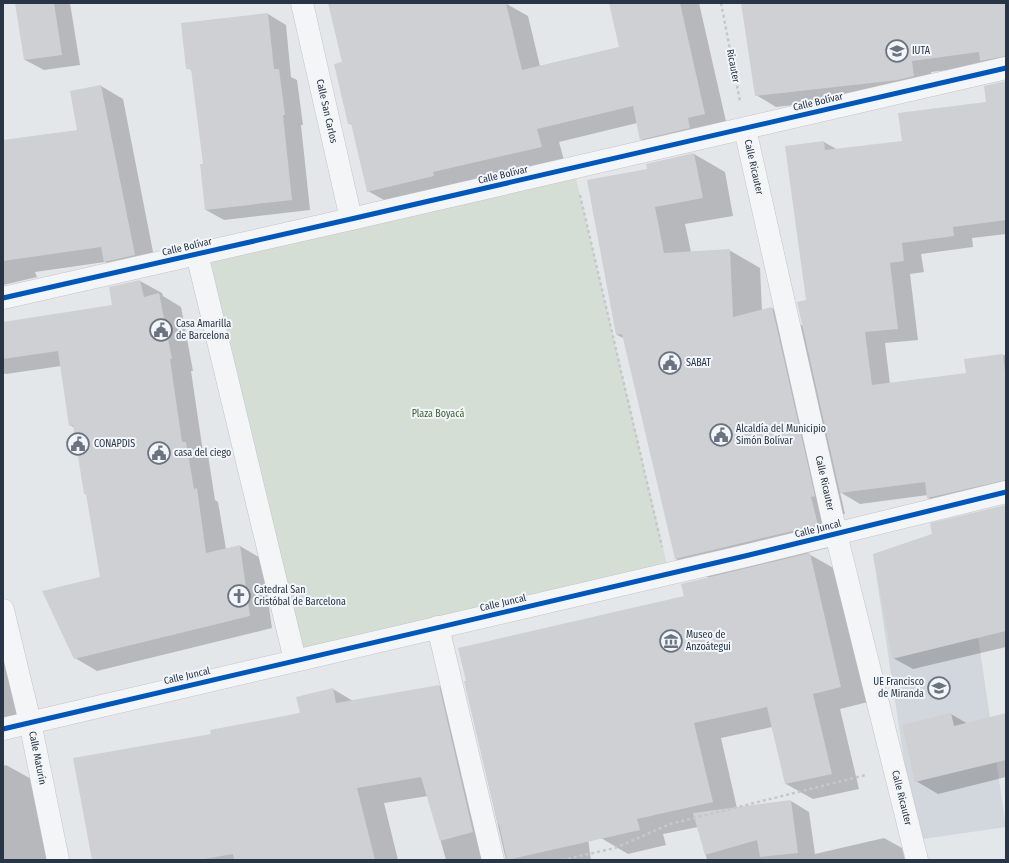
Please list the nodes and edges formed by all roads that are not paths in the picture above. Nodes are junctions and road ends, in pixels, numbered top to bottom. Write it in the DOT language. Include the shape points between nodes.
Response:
graph roads {
  1 [pos="302,3"];
  2 [pos="1006,68"];
  3 [pos="745,129"];
  4 [pos="351,220"];
  5 [pos="197,254"];
  6 [pos="3,298"];
  7 [pos="1006,492"];
  8 [pos="836,534"];
  9 [pos="3,610"];
  10 [pos="438,627"];
  11 [pos="295,660"];
  12 [pos="30,722"];
  13 [pos="3,729"];
  14 [pos="58,860"];
  15 [pos="493,860"];
  16 [pos="917,860"];
  1 -- 4 [label="street, Calle San Carlos"];
  2 -- 3 [label="street, Calle Bolívar"];
  3 -- 4 [label="street, Calle Bolívar"];
  3 -- 8 [label="street, Calle Ricauter"];
  4 -- 5 [label="street, Calle Bolívar"];
  5 -- 6 [label="street, Calle Bolívar"];
  5 -- 11 [label="street"];
  7 -- 8 [label="street, Calle Juncal"];
  8 -- 10 [label="street, Calle Juncal"];
  8 -- 16 [label="street, Calle Ricauter"];
  9 -- 12 [label="street, Calle Maturín"];
  10 -- 11 [label="street, Calle Juncal"];
  10 -- 15 [label="street"];
  11 -- 12 [label="street, Calle Juncal"];
  12 -- 13 [label="street, Calle Juncal"];
  12 -- 14 [label="street, Calle Maturín"];
}
